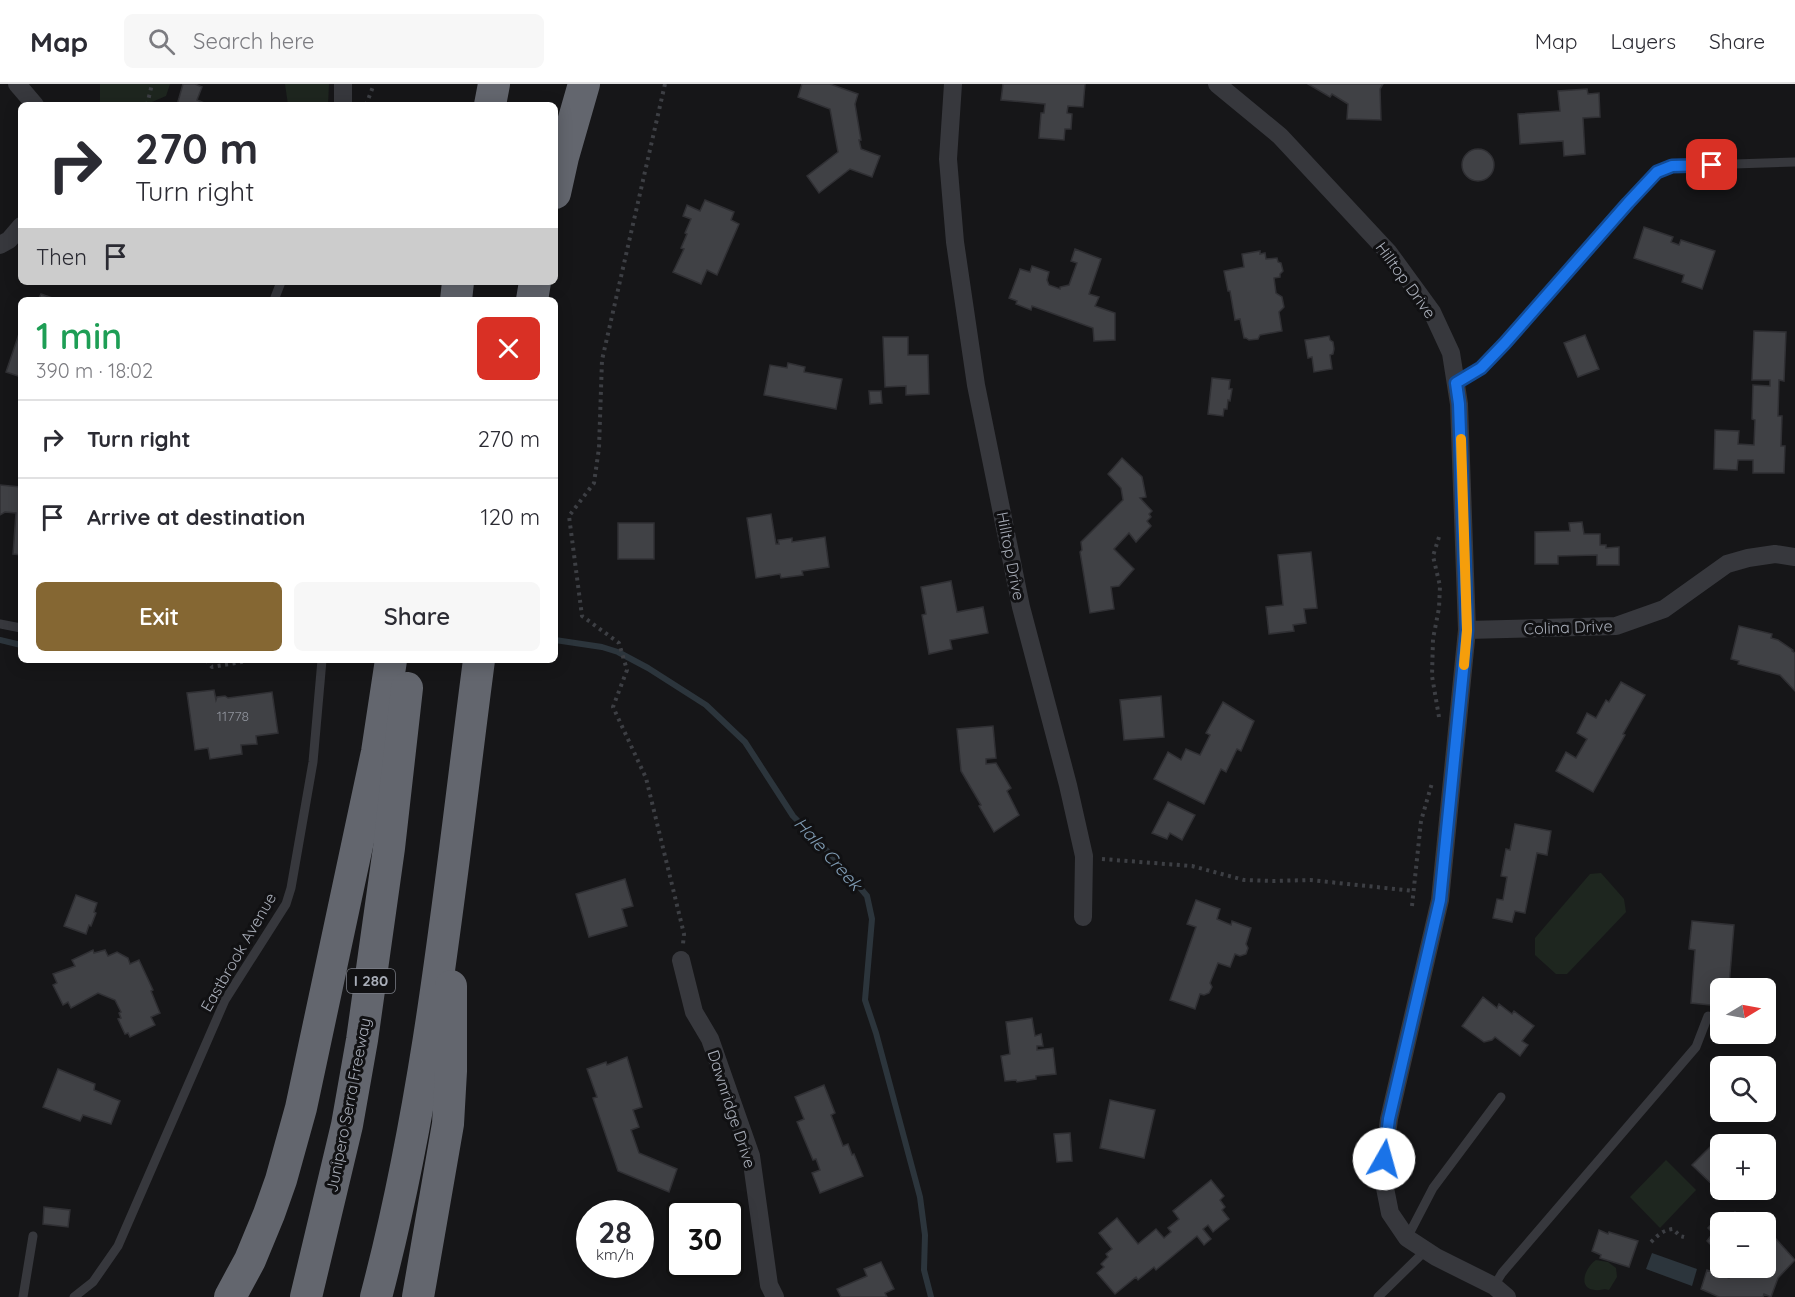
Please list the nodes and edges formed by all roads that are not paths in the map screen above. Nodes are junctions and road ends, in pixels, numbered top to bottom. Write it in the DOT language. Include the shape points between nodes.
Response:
graph roads {
  1 [pos="17,84"];
  2 [pos="343,84"];
  3 [pos="494,84"];
  4 [pos="584,84"];
  5 [pos="953,84"];
  6 [pos="1217,84"];
  7 [pos="32,102"];
  8 [pos="343,102"];
  9 [pos="491,102"];
  10 [pos="1795,162"];
  11 [pos="558,182"];
  12 [pos="18,230"];
  13 [pos="0,245"];
  14 [pos="1456,383"];
  15 [pos="1795,557"];
  16 [pos="0,624"];
  17 [pos="18,627"];
  18 [pos="1467,630"];
  19 [pos="322,663"];
  20 [pos="390,663"];
  21 [pos="410,663"];
  22 [pos="479,663"];
  23 [pos="449,885"];
  24 [pos="1083,917"];
  25 [pos="681,960"];
  26 [pos="1708,1016"];
  27 [pos="1501,1097"];
  28 [pos="33,1236"];
  29 [pos="1407,1238"];
  30 [pos="1426,1250"];
  31 [pos="1500,1291"];
  32 [pos="23,1297"];
  33 [pos="74,1297"];
  34 [pos="230,1297"];
  35 [pos="306,1297"];
  36 [pos="376,1297"];
  37 [pos="418,1297"];
  38 [pos="775,1297"];
  39 [pos="1378,1297"];
  1 -- 7 [label="street"];
  2 -- 8 [label="street"];
  3 -- 9 [label="highway"];
  4 -- 11 [label="highway"];
  5 -- 24 [label="street, Hilltop Drive" via="948,159 955,242 976,385 1021,607 1083,856"];
  6 -- 14 [label="street, Hilltop Drive" via="1280,136 1389,253 1432,312 1451,353"];
  10 -- 14 [label="lane" via="1672,166 1657,172 1505,343 1481,368"];
  12 -- 13 [label="street"];
  14 -- 18 [label="street, Hilltop Drive"];
  15 -- 18 [label="street, Colina Drive" via="1775,554 1727,564 1664,609 1616,626"];
  16 -- 17 [label="lane"];
  18 -- 29 [label="street, Hilltop Drive" via="1440,900 1389,1119 1382,1173 1390,1213"];
  19 -- 33 [label="lane, Eastbrook Avenue" via="313,762 286,904 225,1000 118,1246 93,1282"];
  20 -- 34 [label="highway" via="376,752 301,1108 269,1214"];
  21 -- 35 [label="highway, Junipero Serra Freeway / I 280" via="362,1040 347,1125"];
  22 -- 23 [label="highway"];
  23 -- 36 [label="highway" via="412,1134"];
  23 -- 37 [label="highway" via="452,1020 448,1124"];
  25 -- 38 [label="street, Dawnridge Drive" via="694,1012 710,1039 751,1156 769,1284"];
  26 -- 31 [label="lane" via="1696,1047 1502,1272"];
  27 -- 29 [label="lane" via="1433,1188"];
  28 -- 32 [label="lane"];
  29 -- 30 [label="street, Hilltop Drive"];
  30 -- 31 [label="street, Hilltop Drive"];
  30 -- 39 [label="lane"];
}
